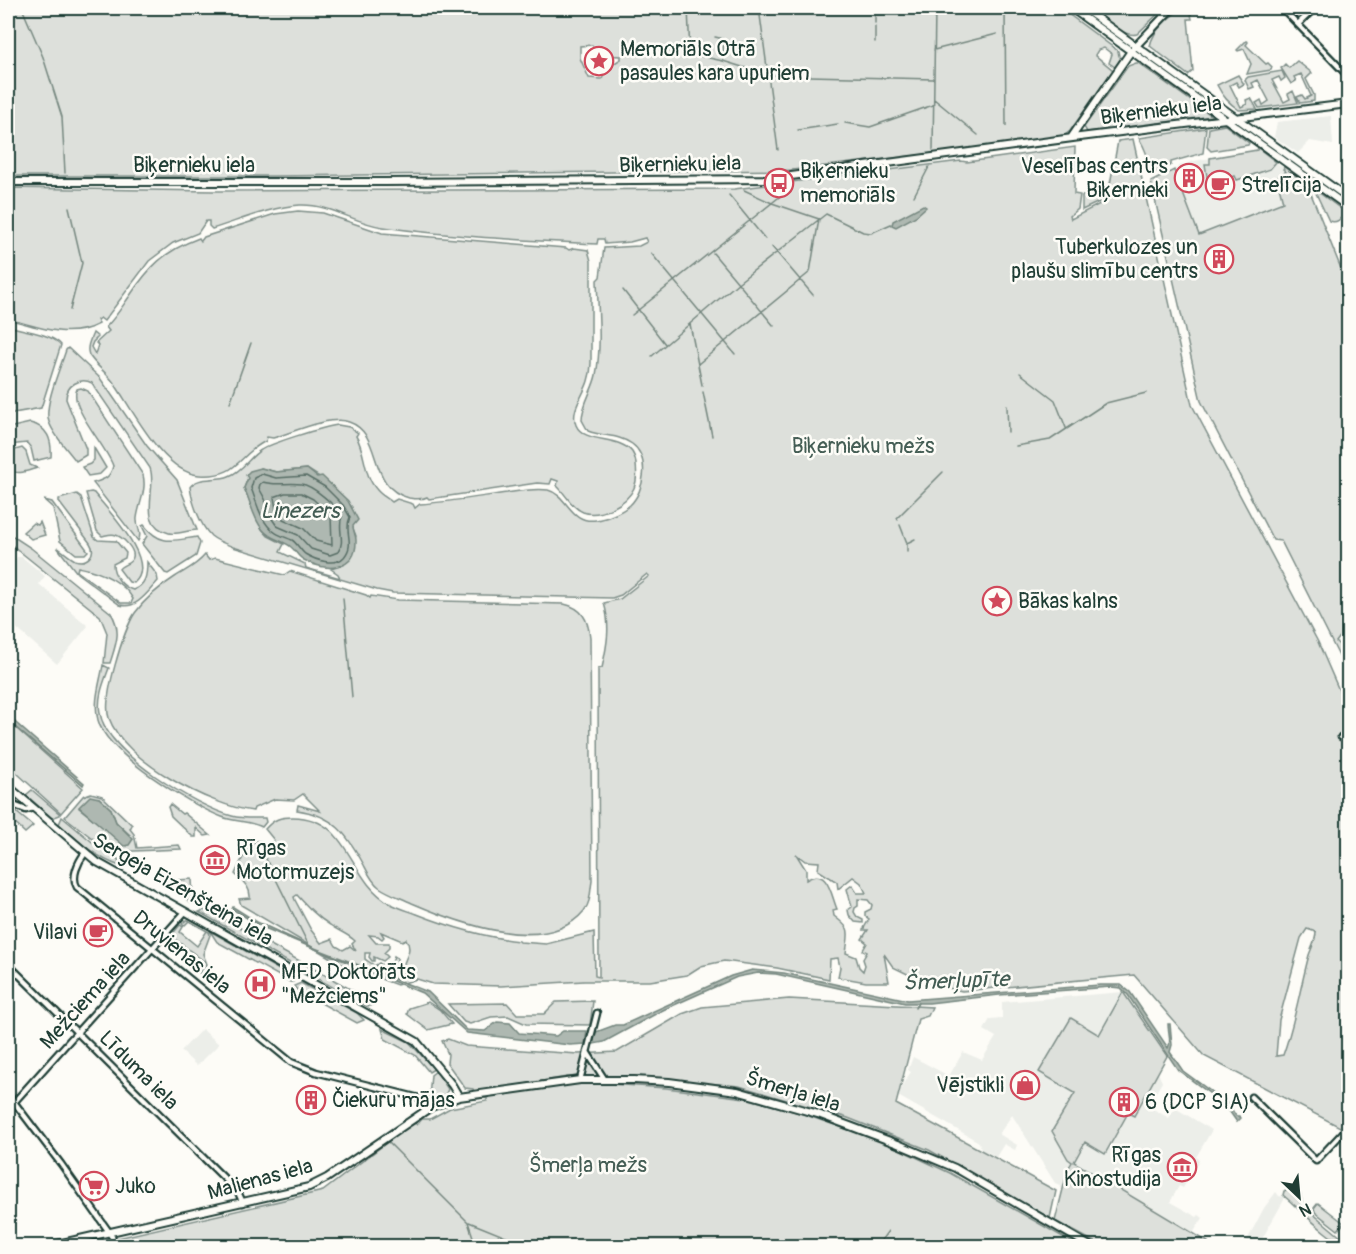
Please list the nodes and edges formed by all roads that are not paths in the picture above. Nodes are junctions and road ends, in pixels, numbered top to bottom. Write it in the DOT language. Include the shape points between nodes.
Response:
graph roads {
  1 [pos="1071,8"];
  2 [pos="1083,8"];
  3 [pos="1172,8"];
  4 [pos="1282,8"];
  5 [pos="1316,8"];
  6 [pos="1298,24"];
  7 [pos="1136,45"];
  8 [pos="1131,51"];
  9 [pos="1348,76"];
  10 [pos="1348,104"];
  11 [pos="1226,118"];
  12 [pos="1237,118"];
  13 [pos="1071,138"];
  14 [pos="1288,159"];
  15 [pos="8,182"];
  16 [pos="1348,198"];
  17 [pos="1348,207"];
  18 [pos="1348,736"];
  19 [pos="1341,737"];
  20 [pos="8,787"];
  21 [pos="8,803"];
  22 [pos="33,808"];
  23 [pos="86,853"];
  24 [pos="185,912"];
  25 [pos="153,950"];
  26 [pos="8,964"];
  27 [pos="597,1013"];
  28 [pos="77,1033"];
  29 [pos="587,1052"];
  30 [pos="580,1080"];
  31 [pos="605,1080"];
  32 [pos="459,1097"];
  33 [pos="1251,1097"];
  34 [pos="14,1102"];
  35 [pos="431,1107"];
  36 [pos="8,1109"];
  37 [pos="1348,1127"];
  38 [pos="243,1203"];
  39 [pos="109,1233"];
  40 [pos="49,1246"];
  41 [pos="114,1246"];
  42 [pos="1090,1246"];
  1 -- 8 [label="street"];
  2 -- 7 [label="street"];
  3 -- 7 [label="street"];
  4 -- 6 [label="street"];
  5 -- 6 [label="street"];
  6 -- 9 [label="street"];
  7 -- 8 [label="street"];
  7 -- 12 [label="street"];
  8 -- 11 [label="street"];
  8 -- 13 [label="street"];
  10 -- 12 [label="street, Biķernieku iela"];
  11 -- 12 [label="street, Biķernieku iela"];
  11 -- 13 [label="street, Biķernieku iela"];
  11 -- 14 [label="street"];
  12 -- 14 [label="street"];
  13 -- 15 [label="street, Biķernieku iela" via="769,179"];
  14 -- 16 [label="street"];
  14 -- 17 [label="street"];
  18 -- 19 [label="street"];
  20 -- 22 [label="street, Sergeja Eizenšteina iela"];
  21 -- 22 [label="street" via="26,810"];
  22 -- 23 [label="street, Sergeja Eizenšteina iela"];
  23 -- 24 [label="street, Sergeja Eizenšteina iela"];
  23 -- 25 [label="street, Druvienas iela" via="79,863 75,884"];
  24 -- 25 [label="street, Mežciema iela"];
  24 -- 32 [label="street, Sergeja Eizenšteina iela" via="410,1037 426,1051"];
  25 -- 28 [label="street, Mežciema iela"];
  25 -- 35 [label="street, Druvienas iela" via="296,1065 419,1098"];
  26 -- 28 [label="street, Līduma iela"];
  27 -- 29 [label="street"];
  28 -- 34 [label="street, Mežciema iela"];
  28 -- 38 [label="street, Līduma iela" via="237,1192"];
  29 -- 30 [label="street"];
  29 -- 31 [label="street"];
  30 -- 31 [label="street, Šmerļa iela"];
  30 -- 32 [label="street, Šmerļa iela"];
  31 -- 42 [label="street, Šmerļa iela" via="669,1082 737,1091 818,1114 955,1168"];
  32 -- 35 [label="street, Malienas iela"];
  33 -- 37 [label="street" via="1316,1161"];
  34 -- 36 [label="street, Mežciema iela"];
  34 -- 39 [label="street"];
  35 -- 38 [label="street, Malienas iela" via="321,1182"];
  38 -- 39 [label="street, Malienas iela"];
  39 -- 40 [label="street, Malienas iela"];
  39 -- 41 [label="street"];
}
